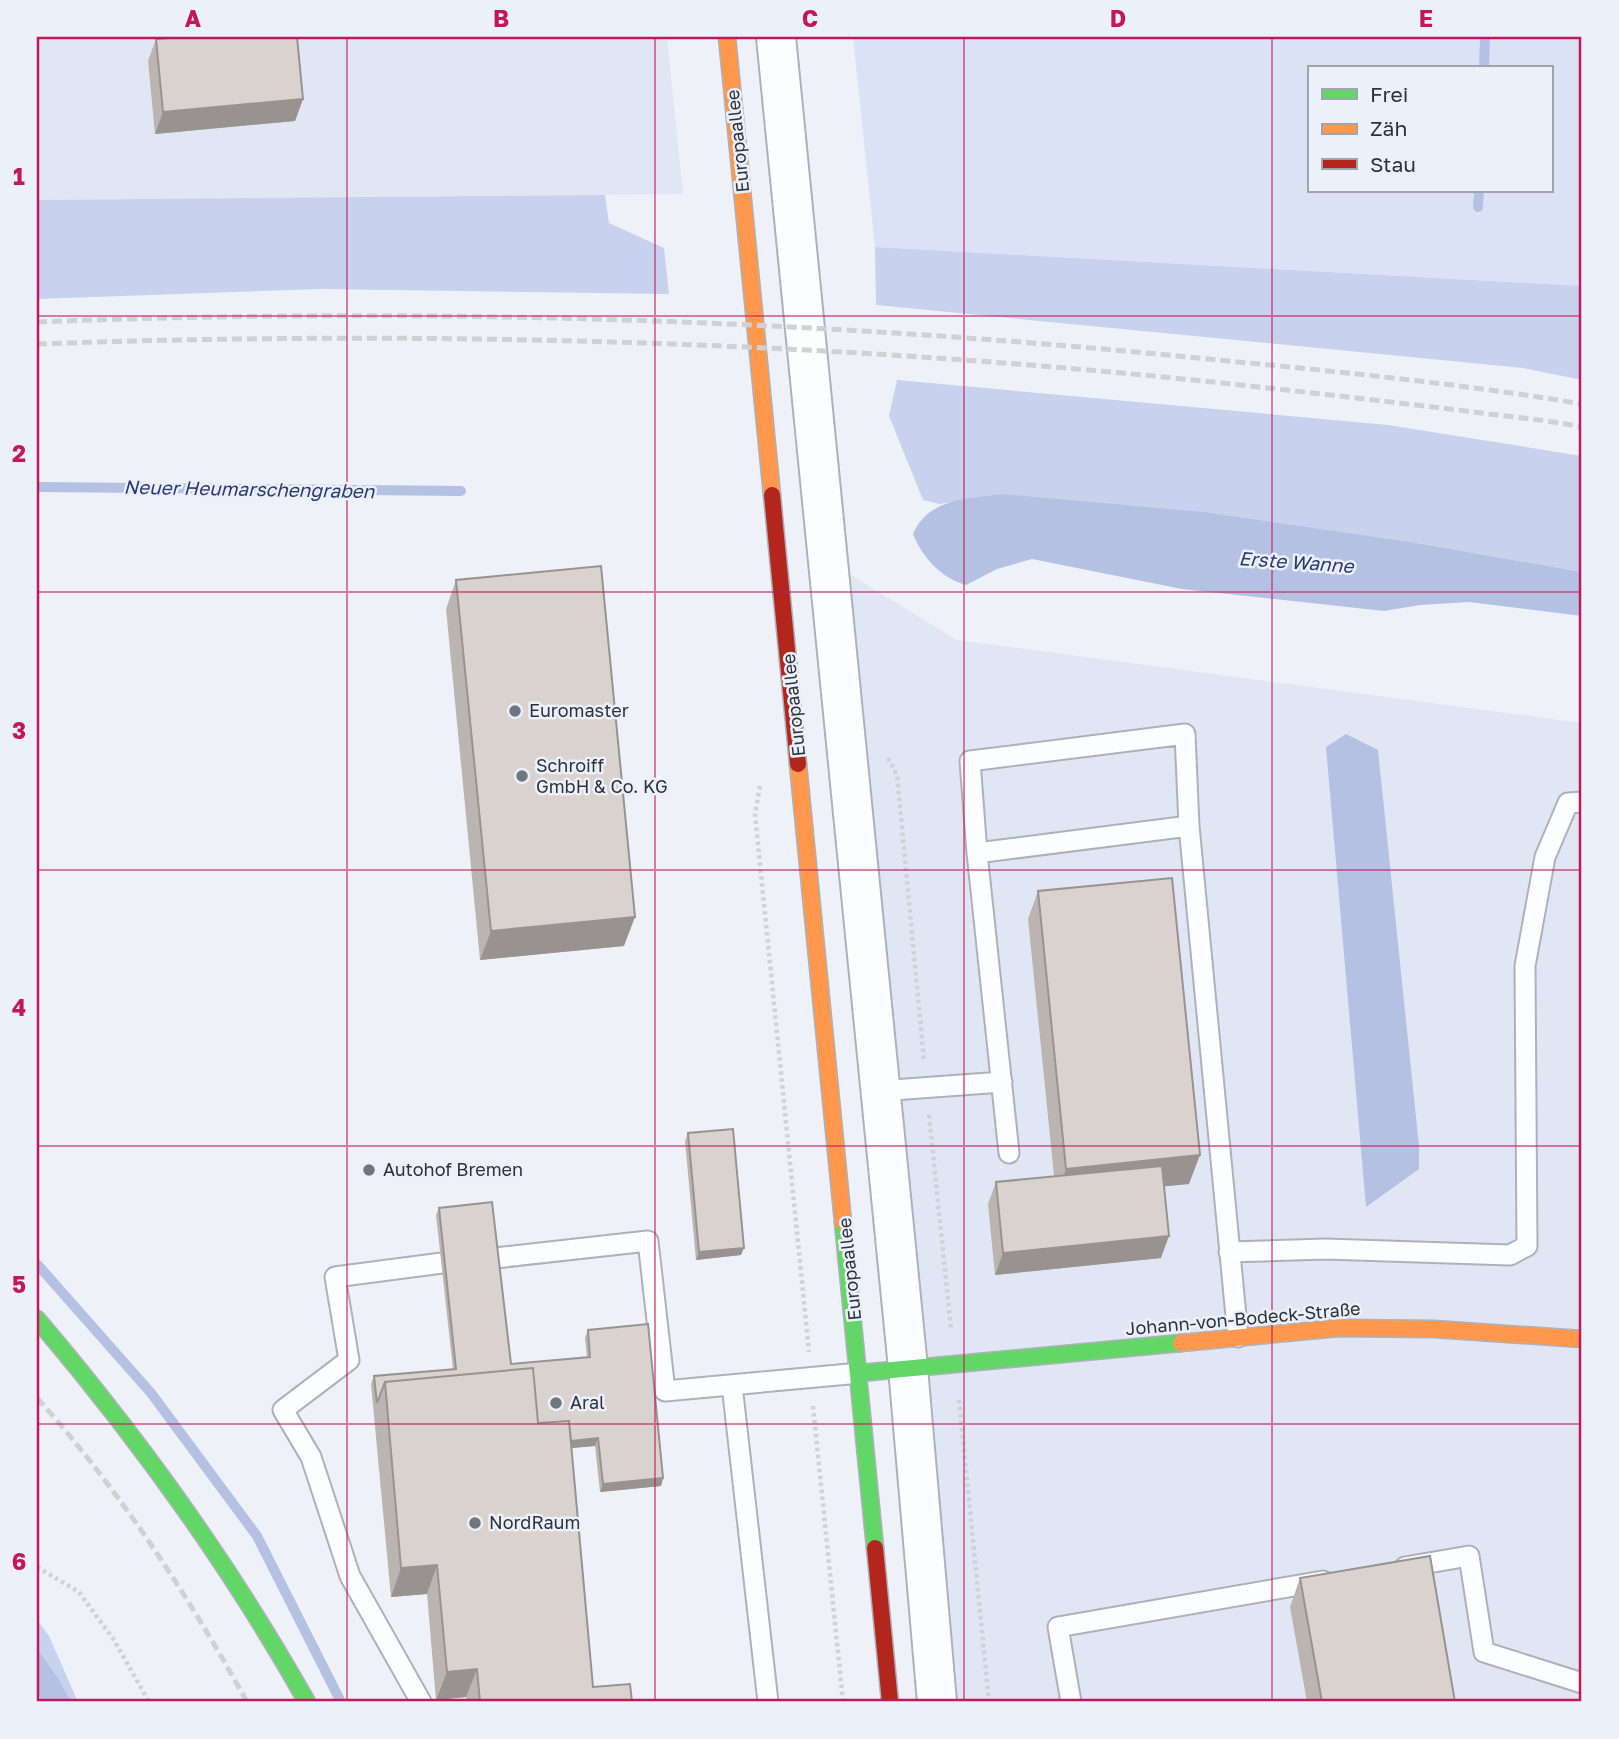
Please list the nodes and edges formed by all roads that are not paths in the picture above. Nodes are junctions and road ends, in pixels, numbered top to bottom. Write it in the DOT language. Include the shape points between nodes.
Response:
graph roads {
  1 [pos="727,37"];
  2 [pos="776,37"];
  3 [pos="1582,802"];
  4 [pos="1189,826"];
  5 [pos="977,853"];
  6 [pos="1002,1082"];
  7 [pos="879,1091"];
  8 [pos="1009,1153"];
  9 [pos="1229,1252"];
  10 [pos="495,1258"];
  11 [pos="442,1264"];
  12 [pos="37,1319"];
  13 [pos="1238,1337"];
  14 [pos="1582,1339"];
  15 [pos="908,1368"];
  16 [pos="860,1373"];
  17 [pos="732,1385"];
  18 [pos="1387,1570"];
  19 [pos="1345,1577"];
  20 [pos="1582,1682"];
  21 [pos="307,1702"];
  22 [pos="421,1702"];
  23 [pos="768,1702"];
  24 [pos="890,1702"];
  25 [pos="937,1702"];
  26 [pos="1071,1702"];
  1 -- 16 [label="street, Europaallee"];
  2 -- 7 [label="street"];
  3 -- 9 [label="lane" via="1568,803 1545,857 1525,966 1527,1247 1510,1255 1325,1249"];
  4 -- 5 [label="lane"];
  4 -- 5 [label="lane" via="1185,734 970,761"];
  4 -- 9 [label="lane"];
  5 -- 6 [label="lane"];
  6 -- 7 [label="lane"];
  6 -- 8 [label="lane"];
  7 -- 15 [label="street"];
  9 -- 13 [label="lane"];
  10 -- 17 [label="lane" via="648,1241 665,1391"];
  11 -- 22 [label="lane" via="335,1277 349,1360 284,1410 311,1457 350,1576"];
  12 -- 21 [label="street" via="137,1440 212,1545"];
  13 -- 14 [label="street, Johann-von-Bodeck-Straße" via="1339,1328"];
  13 -- 15 [label="street, Johann-von-Bodeck-Straße"];
  15 -- 16 [label="street"];
  15 -- 25 [label="street"];
  16 -- 17 [label="lane"];
  16 -- 24 [label="street, Europaallee"];
  17 -- 23 [label="lane"];
  18 -- 20 [label="lane" via="1469,1556 1484,1652"];
  19 -- 26 [label="lane" via="1058,1628"];
}
